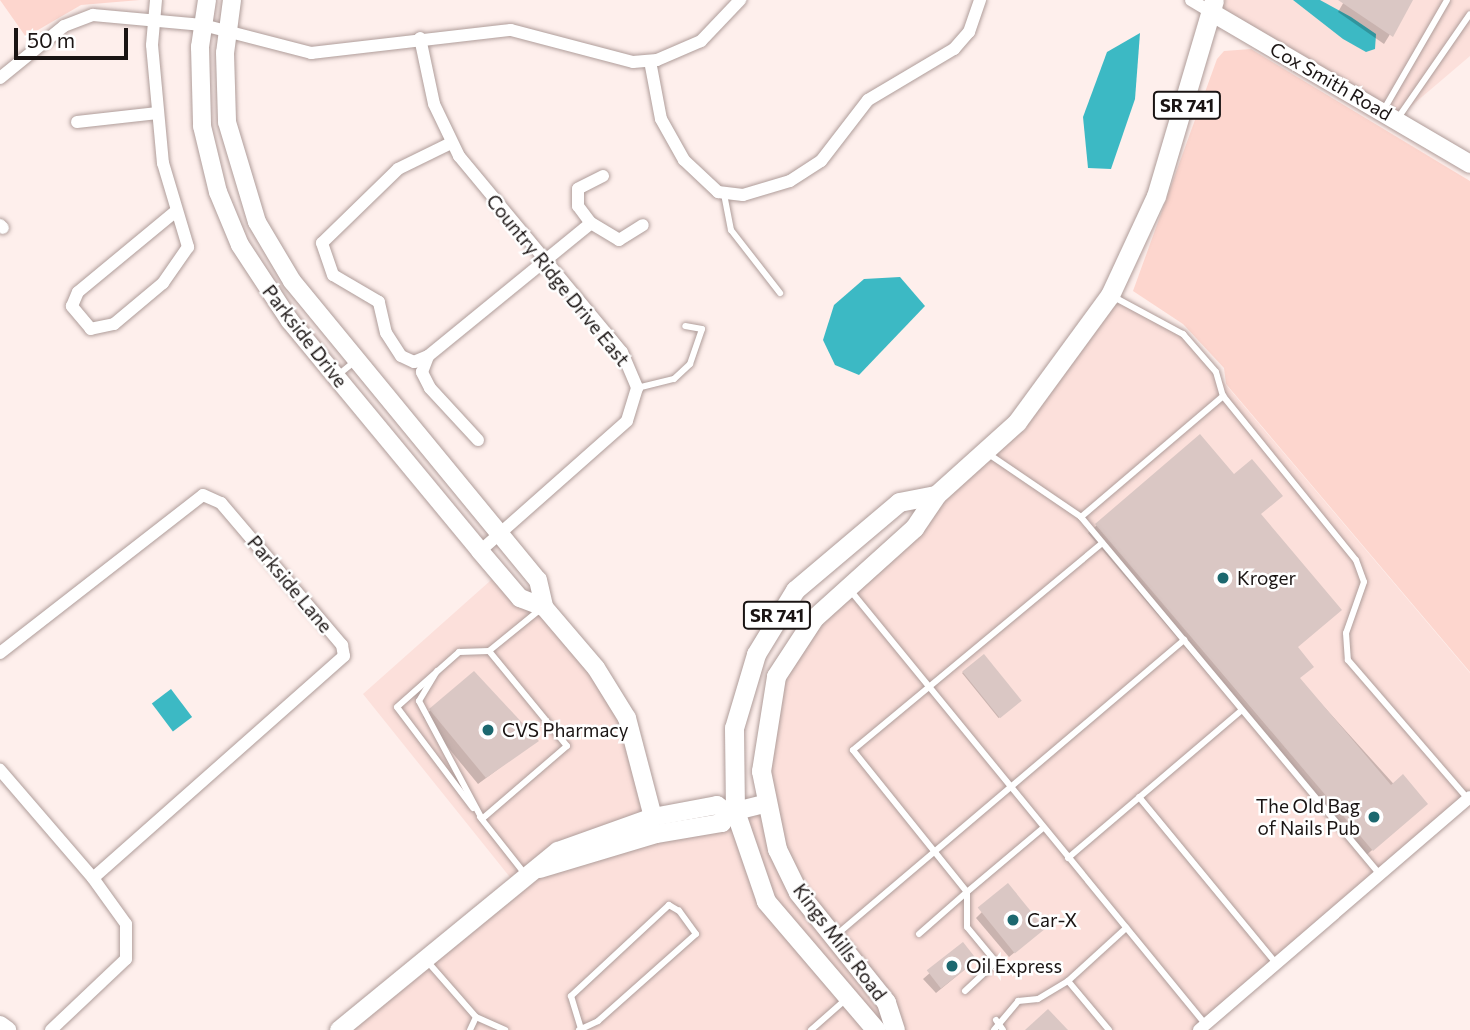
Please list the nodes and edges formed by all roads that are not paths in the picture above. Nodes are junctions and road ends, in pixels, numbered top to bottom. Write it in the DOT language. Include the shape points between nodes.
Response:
graph roads {
  1 [pos="156,0"];
  2 [pos="207,0"];
  3 [pos="232,0"];
  4 [pos="740,0"];
  5 [pos="980,0"];
  6 [pos="1191,0"];
  7 [pos="1447,0"];
  8 [pos="1213,6"];
  9 [pos="1470,14"];
  10 [pos="154,19"];
  11 [pos="203,25"];
  12 [pos="226,30"];
  13 [pos="420,38"];
  14 [pos="650,61"];
  15 [pos="0,78"];
  16 [pos="157,113"];
  17 [pos="1390,115"];
  18 [pos="77,122"];
  19 [pos="451,143"];
  20 [pos="1470,164"];
  21 [pos="603,176"];
  22 [pos="723,194"];
  23 [pos="176,211"];
  24 [pos="591,223"];
  25 [pos="643,225"];
  26 [pos="543,261"];
  27 [pos="780,293"];
  28 [pos="1110,295"];
  29 [pos="685,326"];
  30 [pos="428,356"];
  31 [pos="355,361"];
  32 [pos="336,376"];
  33 [pos="637,388"];
  34 [pos="1223,396"];
  35 [pos="478,440"];
  36 [pos="985,452"];
  37 [pos="936,495"];
  38 [pos="1081,517"];
  39 [pos="499,534"];
  40 [pos="1102,543"];
  41 [pos="480,551"];
  42 [pos="845,585"];
  43 [pos="544,607"];
  44 [pos="1184,640"];
  45 [pos="489,652"];
  46 [pos="0,653"];
  47 [pos="437,671"];
  48 [pos="927,688"];
  49 [pos="1242,710"];
  50 [pos="0,770"];
  51 [pos="1009,787"];
  52 [pos="1139,797"];
  53 [pos="1469,798"];
  54 [pos="763,804"];
  55 [pos="731,812"];
  56 [pos="653,817"];
  57 [pos="482,819"];
  58 [pos="1043,828"];
  59 [pos="934,852"];
  60 [pos="1068,858"];
  61 [pos="534,874"];
  62 [pos="1380,875"];
  63 [pos="93,878"];
  64 [pos="967,892"];
  65 [pos="1126,929"];
  66 [pos="919,934"];
  67 [pos="833,938"];
  68 [pos="426,960"];
  69 [pos="1276,964"];
  70 [pos="1068,981"];
  71 [pos="965,991"];
  72 [pos="845,1000"];
  73 [pos="476,1017"];
  74 [pos="996,1020"];
  75 [pos="0,1025"];
  76 [pos="1205,1028"];
  77 [pos="580,1029"];
  78 [pos="6,1030"];
  79 [pos="51,1030"];
  80 [pos="339,1030"];
  81 [pos="470,1030"];
  82 [pos="505,1030"];
  83 [pos="811,1030"];
  84 [pos="876,1030"];
  85 [pos="895,1030"];
  86 [pos="994,1030"];
  87 [pos="1003,1030"];
  88 [pos="1109,1030"];
  1 -- 10 [label="street"];
  2 -- 11 [label="street, Parkside Drive"];
  3 -- 12 [label="street, Parkside Drive"];
  4 -- 14 [label="street" via="701,41"];
  5 -- 22 [label="street" via="975,21 954,49 868,100 811,169 767,190"];
  6 -- 8 [label="street, Cox Smith Road"];
  7 -- 17 [label="lane"];
  8 -- 17 [label="street, Cox Smith Road"];
  8 -- 28 [label="main road, SR 741" via="1156,196"];
  9 -- 17 [label="lane"];
  10 -- 11 [label="street"];
  10 -- 15 [label="street" via="117,14 74,20"];
  10 -- 16 [label="street"];
  11 -- 12 [label="street"];
  11 -- 32 [label="street, Parkside Drive" via="202,126 226,214 263,284"];
  12 -- 13 [label="street" via="312,53"];
  12 -- 31 [label="street, Parkside Drive" via="227,122 243,190 286,272"];
  13 -- 14 [label="street" via="511,30 610,60"];
  13 -- 19 [label="street, Country Ridge Drive East" via="431,93"];
  14 -- 22 [label="street" via="671,140 692,169"];
  16 -- 18 [label="street"];
  16 -- 23 [label="street"];
  17 -- 20 [label="street, Cox Smith Road"];
  19 -- 26 [label="street, Country Ridge Drive East"];
  19 -- 30 [label="street" via="398,169 322,243 333,275 379,302 386,333 401,356 414,362"];
  21 -- 24 [label="street" via="578,189 578,206"];
  22 -- 27 [label="lane" via="730,230"];
  23 -- 23 [label="street" via="188,247 184,261 114,324 91,329 72,306 78,292"];
  24 -- 25 [label="street" via="619,240"];
  24 -- 26 [label="street"];
  26 -- 30 [label="street"];
  26 -- 33 [label="street, Country Ridge Drive East" via="622,352"];
  28 -- 34 [label="lane" via="1183,334 1216,373"];
  28 -- 36 [label="main road, SR 741" via="1047,385"];
  29 -- 33 [label="lane" via="702,329 690,364 674,379"];
  30 -- 35 [label="street" via="422,372 430,388"];
  31 -- 32 [label="lane"];
  31 -- 39 [label="street, Parkside Drive"];
  32 -- 41 [label="street, Parkside Drive"];
  33 -- 39 [label="street, Country Ridge Drive East" via="627,421"];
  34 -- 38 [label="lane"];
  34 -- 53 [label="lane" via="1356,560 1364,582 1346,633 1348,660"];
  36 -- 37 [label="main road, SR 741"];
  36 -- 38 [label="lane"];
  37 -- 42 [label="main road, SR 741" via="914,528"];
  37 -- 55 [label="main road, SR 741" via="899,502 879,517 820,563 776,618 756,654 737,716"];
  38 -- 40 [label="lane"];
  39 -- 41 [label="street, Country Ridge Drive East"];
  39 -- 43 [label="street, Parkside Drive" via="538,580"];
  40 -- 44 [label="lane"];
  40 -- 48 [label="lane"];
  41 -- 43 [label="street, Parkside Drive" via="520,598"];
  42 -- 48 [label="lane"];
  42 -- 54 [label="main road, SR 741" via="814,618 776,676 764,723"];
  43 -- 45 [label="lane"];
  43 -- 56 [label="street, Parkside Drive" via="596,668 627,718"];
  44 -- 49 [label="lane"];
  44 -- 51 [label="lane"];
  45 -- 47 [label="lane" via="459,652"];
  45 -- 57 [label="lane" via="567,746"];
  46 -- 63 [label="street, Parkside Lane" via="203,495 221,503 342,645 340,667"];
  47 -- 57 [label="lane" via="419,701"];
  47 -- 57 [label="lane" via="397,707"];
  48 -- 51 [label="lane"];
  48 -- 59 [label="lane" via="853,750"];
  49 -- 52 [label="lane"];
  49 -- 62 [label="lane"];
  50 -- 63 [label="street"];
  51 -- 58 [label="lane"];
  51 -- 59 [label="lane"];
  52 -- 60 [label="lane"];
  52 -- 69 [label="lane"];
  53 -- 62 [label="street"];
  54 -- 55 [label="street"];
  54 -- 67 [label="main road, Kings Mills Road / SR 741" via="798,892"];
  55 -- 56 [label="street" via="717,805"];
  55 -- 61 [label="street" via="722,823 656,834"];
  55 -- 72 [label="main road, Kings Mills Road / SR 741" via="766,901"];
  56 -- 61 [label="street" via="558,850"];
  57 -- 61 [label="lane"];
  58 -- 60 [label="lane"];
  58 -- 64 [label="lane"];
  59 -- 64 [label="lane"];
  59 -- 67 [label="lane"];
  60 -- 65 [label="lane"];
  61 -- 68 [label="street"];
  62 -- 69 [label="street"];
  63 -- 79 [label="street" via="126,924 126,960"];
  64 -- 66 [label="lane"];
  64 -- 71 [label="lane" via="968,927 996,962"];
  65 -- 70 [label="lane"];
  65 -- 76 [label="lane"];
  67 -- 85 [label="main road, Kings Mills Road / SR 741" via="886,1002"];
  68 -- 73 [label="lane"];
  68 -- 80 [label="street"];
  69 -- 76 [label="street"];
  70 -- 74 [label="lane" via="1038,999 1018,1001"];
  70 -- 88 [label="lane"];
  72 -- 83 [label="lane"];
  72 -- 84 [label="main road, Kings Mills Road / SR 741"];
  73 -- 81 [label="lane"];
  73 -- 82 [label="lane"];
  74 -- 86 [label="lane"];
  74 -- 87 [label="lane"];
  75 -- 78 [label="street"];
  77 -- 77 [label="lane" via="598,1021 695,934 679,911 669,905 571,996"];
}
